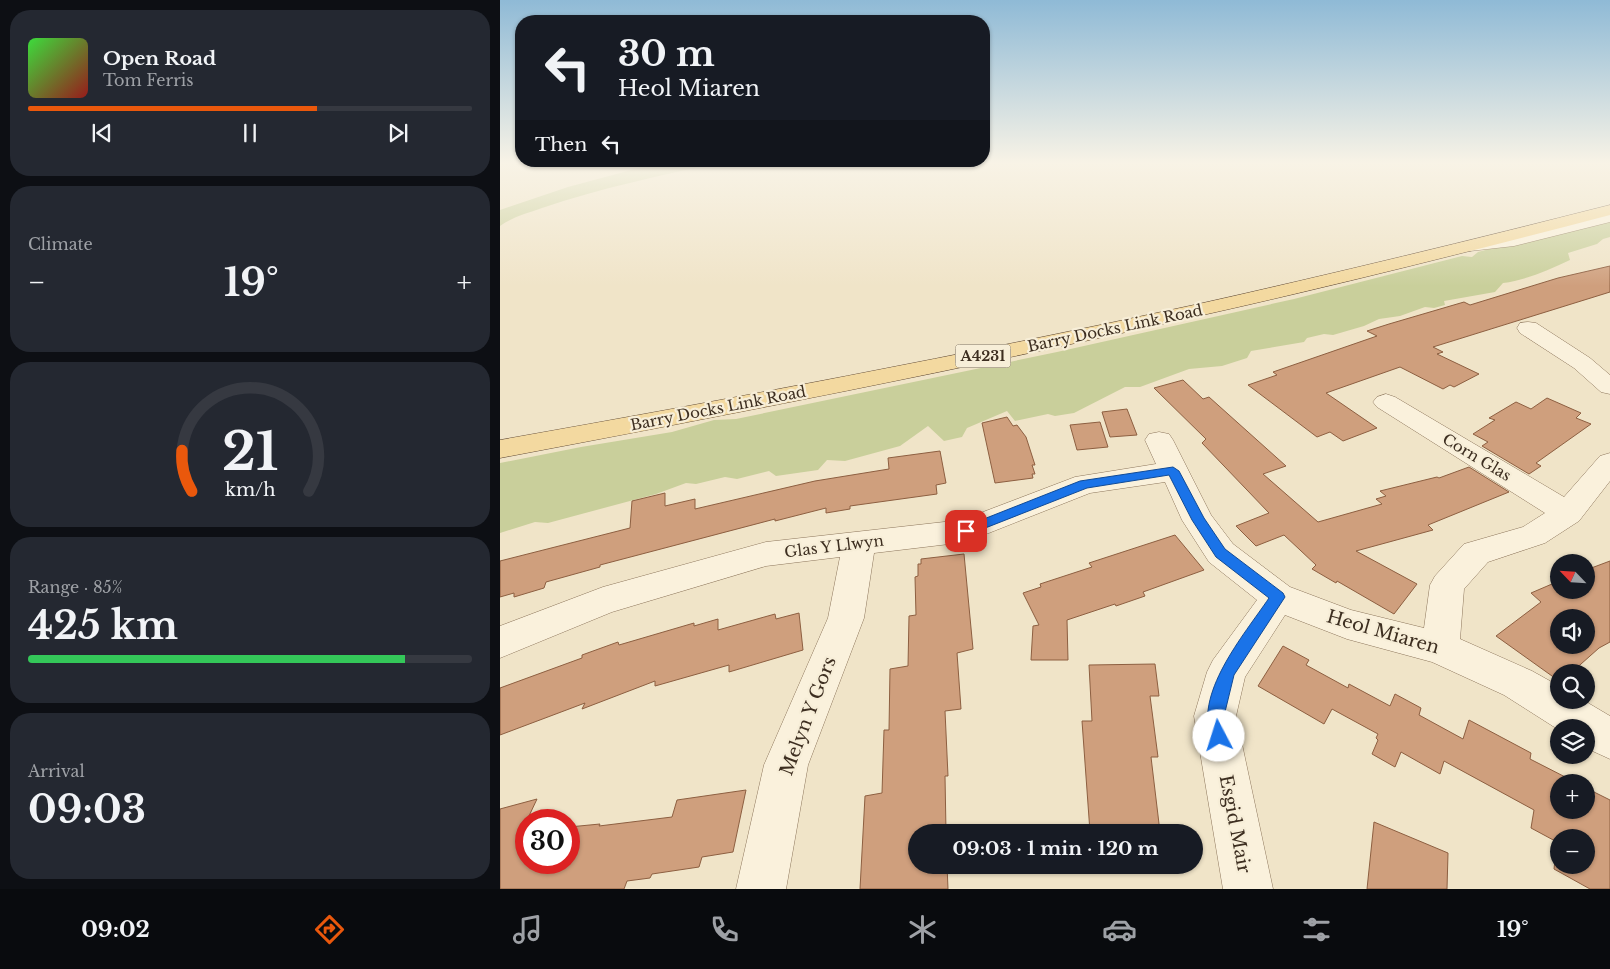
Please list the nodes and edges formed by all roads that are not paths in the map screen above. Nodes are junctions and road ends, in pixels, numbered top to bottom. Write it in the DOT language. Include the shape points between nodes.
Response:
graph roads {
  1 [pos="1604,203"];
  2 [pos="1610,210"];
  3 [pos="1610,217"];
  4 [pos="1462,247"];
  5 [pos="1528,328"];
  6 [pos="1610,387"];
  7 [pos="1386,402"];
  8 [pos="500,449"];
  9 [pos="1166,456"];
  10 [pos="1610,462"];
  11 [pos="1568,512"];
  12 [pos="859,544"];
  13 [pos="1278,597"];
  14 [pos="500,642"];
  15 [pos="1440,648"];
  16 [pos="1610,739"];
  17 [pos="761,889"];
  18 [pos="1248,889"];
  1 -- 4 [label="main road, Barry Docks Link Road / A4231" via="1498,232"];
  2 -- 4 [label="main road, Barry Docks Link Road / A4231"];
  3 -- 4 [label="street" via="1514,241"];
  4 -- 8 [label="main road, Barry Docks Link Road / A4231" via="1215,307 1044,344"];
  5 -- 6 [label="street" via="1582,363"];
  7 -- 11 [label="street, Corn Glas"];
  9 -- 12 [label="street, Glas Y Llwyn" via="966,531"];
  9 -- 13 [label="street, Heol Miaren" via="1198,520 1220,553"];
  10 -- 11 [label="street"];
  11 -- 15 [label="street" via="1534,536 1476,553 1447,585"];
  12 -- 14 [label="street, Glas Y Llwyn" via="766,554 604,601"];
  12 -- 17 [label="street, Melyn Y Gors" via="846,618 786,765"];
  13 -- 15 [label="street, Heol Miaren" via="1347,624"];
  13 -- 18 [label="street, Esgid Mair" via="1227,672 1215,716"];
  15 -- 16 [label="street, Heol Miaren" via="1518,683"];
}
